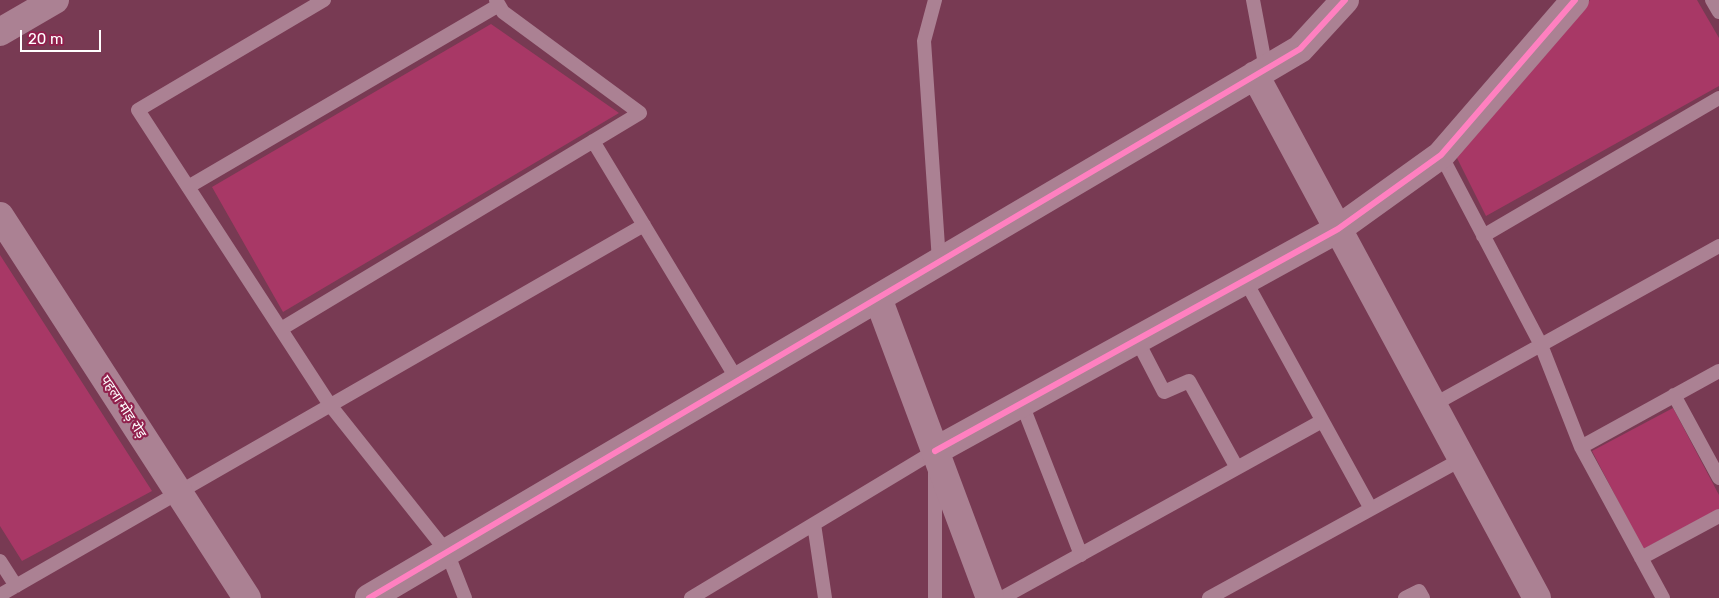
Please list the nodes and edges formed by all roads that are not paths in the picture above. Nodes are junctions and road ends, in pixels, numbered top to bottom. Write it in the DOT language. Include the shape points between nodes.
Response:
graph roads {
  1 [pos="55,0"];
  2 [pos="324,0"];
  3 [pos="935,0"];
  4 [pos="1252,0"];
  5 [pos="1345,0"];
  6 [pos="1576,0"];
  7 [pos="498,3"];
  8 [pos="0,32"];
  9 [pos="1260,72"];
  10 [pos="1719,98"];
  11 [pos="593,141"];
  12 [pos="1441,155"];
  13 [pos="188,187"];
  14 [pos="0,216"];
  15 [pos="644,225"];
  16 [pos="1338,229"];
  17 [pos="1483,236"];
  18 [pos="1719,246"];
  19 [pos="939,261"];
  20 [pos="1245,280"];
  21 [pos="878,298"];
  22 [pos="281,330"];
  23 [pos="1136,340"];
  24 [pos="1541,345"];
  25 [pos="1719,370"];
  26 [pos="738,380"];
  27 [pos="1674,395"];
  28 [pos="1022,404"];
  29 [pos="330,405"];
  30 [pos="1433,405"];
  31 [pos="1322,421"];
  32 [pos="1582,447"];
  33 [pos="935,451"];
  34 [pos="1462,459"];
  35 [pos="1237,468"];
  36 [pos="1719,478"];
  37 [pos="179,492"];
  38 [pos="1371,509"];
  39 [pos="1719,516"];
  40 [pos="814,524"];
  41 [pos="447,552"];
  42 [pos="1081,554"];
  43 [pos="1642,558"];
  44 [pos="0,561"];
  45 [pos="16,586"];
  46 [pos="0,595"];
  47 [pos="247,598"];
  48 [pos="370,598"];
  49 [pos="465,598"];
  50 [pos="691,598"];
  51 [pos="825,598"];
  52 [pos="936,598"];
  53 [pos="990,598"];
  54 [pos="1002,598"];
  55 [pos="1209,598"];
  56 [pos="1405,598"];
  57 [pos="1423,598"];
  58 [pos="1537,598"];
  59 [pos="1663,598"];
  1 -- 8 [label="street"];
  2 -- 13 [label="lane" via="138,110"];
  3 -- 19 [label="lane" via="924,41"];
  4 -- 9 [label="lane"];
  5 -- 9 [label="street" via="1300,49"];
  6 -- 12 [label="street"];
  7 -- 11 [label="lane" via="503,12 640,113"];
  7 -- 13 [label="lane"];
  9 -- 16 [label="street"];
  9 -- 19 [label="street"];
  10 -- 17 [label="lane"];
  11 -- 15 [label="lane"];
  11 -- 22 [label="lane"];
  12 -- 16 [label="street"];
  12 -- 17 [label="lane"];
  13 -- 22 [label="lane"];
  14 -- 37 [label="street, पहला मोड़ रोड़"];
  15 -- 26 [label="lane"];
  15 -- 29 [label="lane"];
  16 -- 20 [label="street"];
  16 -- 30 [label="street"];
  17 -- 24 [label="lane"];
  18 -- 24 [label="lane"];
  19 -- 21 [label="street"];
  20 -- 23 [label="street"];
  20 -- 31 [label="lane"];
  21 -- 26 [label="street"];
  21 -- 33 [label="street"];
  22 -- 29 [label="lane"];
  23 -- 28 [label="street"];
  23 -- 35 [label="lane" via="1164,392 1189,381"];
  24 -- 30 [label="lane"];
  24 -- 32 [label="lane"];
  25 -- 27 [label="lane"];
  26 -- 41 [label="street"];
  27 -- 32 [label="lane"];
  27 -- 36 [label="lane"];
  28 -- 33 [label="street"];
  28 -- 42 [label="lane"];
  29 -- 37 [label="lane"];
  29 -- 41 [label="lane"];
  30 -- 34 [label="street"];
  31 -- 35 [label="lane"];
  31 -- 38 [label="lane"];
  32 -- 43 [label="lane"];
  33 -- 40 [label="lane"];
  33 -- 52 [label="lane"];
  33 -- 53 [label="street"];
  34 -- 38 [label="lane"];
  34 -- 58 [label="street"];
  35 -- 42 [label="lane"];
  37 -- 45 [label="lane"];
  37 -- 47 [label="street, पहला मोड़ रोड़"];
  38 -- 55 [label="lane"];
  39 -- 43 [label="lane"];
  40 -- 50 [label="lane"];
  40 -- 51 [label="lane"];
  41 -- 48 [label="street"];
  41 -- 49 [label="lane"];
  42 -- 54 [label="lane"];
  43 -- 59 [label="lane"];
  44 -- 45 [label="lane"];
  45 -- 46 [label="lane"];
  56 -- 57 [label="lane" via="1419,591"];
}
